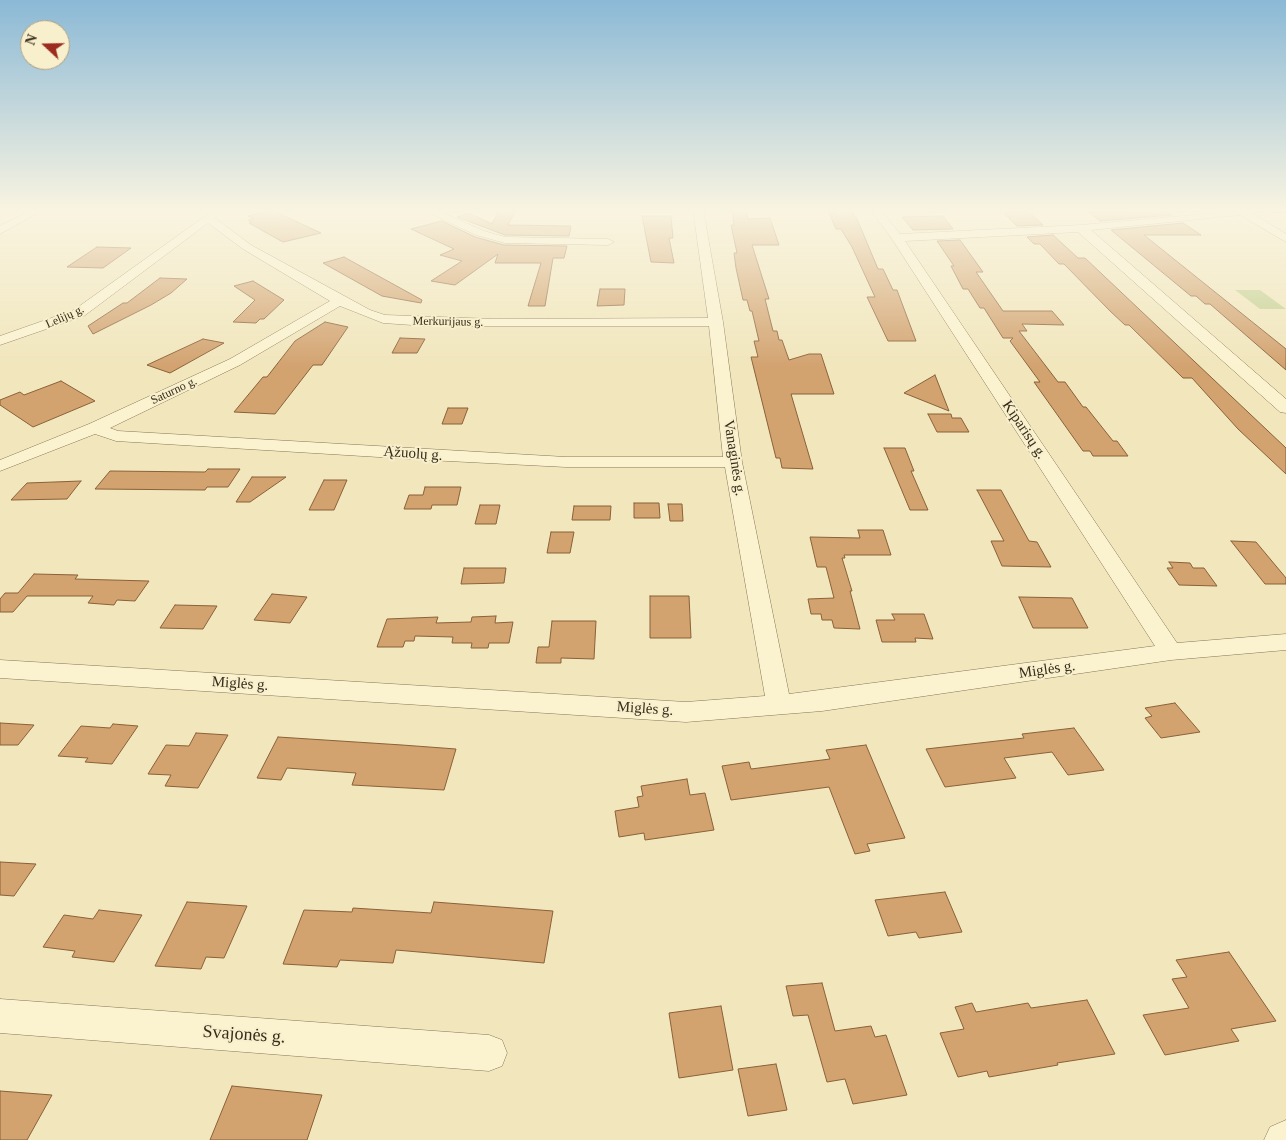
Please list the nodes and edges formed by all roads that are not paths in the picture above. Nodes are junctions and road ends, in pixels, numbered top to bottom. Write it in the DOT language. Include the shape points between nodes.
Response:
graph roads {
  1 [pos="148,262"];
  2 [pos="274,262"];
  3 [pos="706,262"];
  4 [pos="913,262"];
  5 [pos="1120,262"];
  6 [pos="340,301"];
  7 [pos="716,322"];
  8 [pos="0,341"];
  9 [pos="1286,408"];
  10 [pos="95,428"];
  11 [pos="734,462"];
  12 [pos="0,466"];
  13 [pos="1286,642"];
  14 [pos="1171,652"];
  15 [pos="0,669"];
  16 [pos="779,706"];
  17 [pos="0,1016"];
  18 [pos="489,1053"];
  1 -- 8 [label="street, Lelijų g." via="79,313"];
  2 -- 6 [label="street, Merkurijaus g."];
  3 -- 7 [label="street, Vanaginės g."];
  4 -- 14 [label="street, Kiparisų g."];
  5 -- 9 [label="street"];
  6 -- 7 [label="street, Merkurijaus g." via="374,316 404,321"];
  6 -- 10 [label="street, Saturno g." via="235,362"];
  7 -- 11 [label="street, Vanaginės g."];
  10 -- 11 [label="street, Ąžuolų g." via="109,435 125,437 428,455 566,462"];
  10 -- 12 [label="street, Saturno g."];
  11 -- 16 [label="street, Vanaginės g."];
  13 -- 14 [label="street, Miglės g."];
  14 -- 16 [label="street, Miglės g."];
  15 -- 16 [label="street, Miglės g." via="686,712"];
  17 -- 18 [label="street, Svajonės g."];
}
